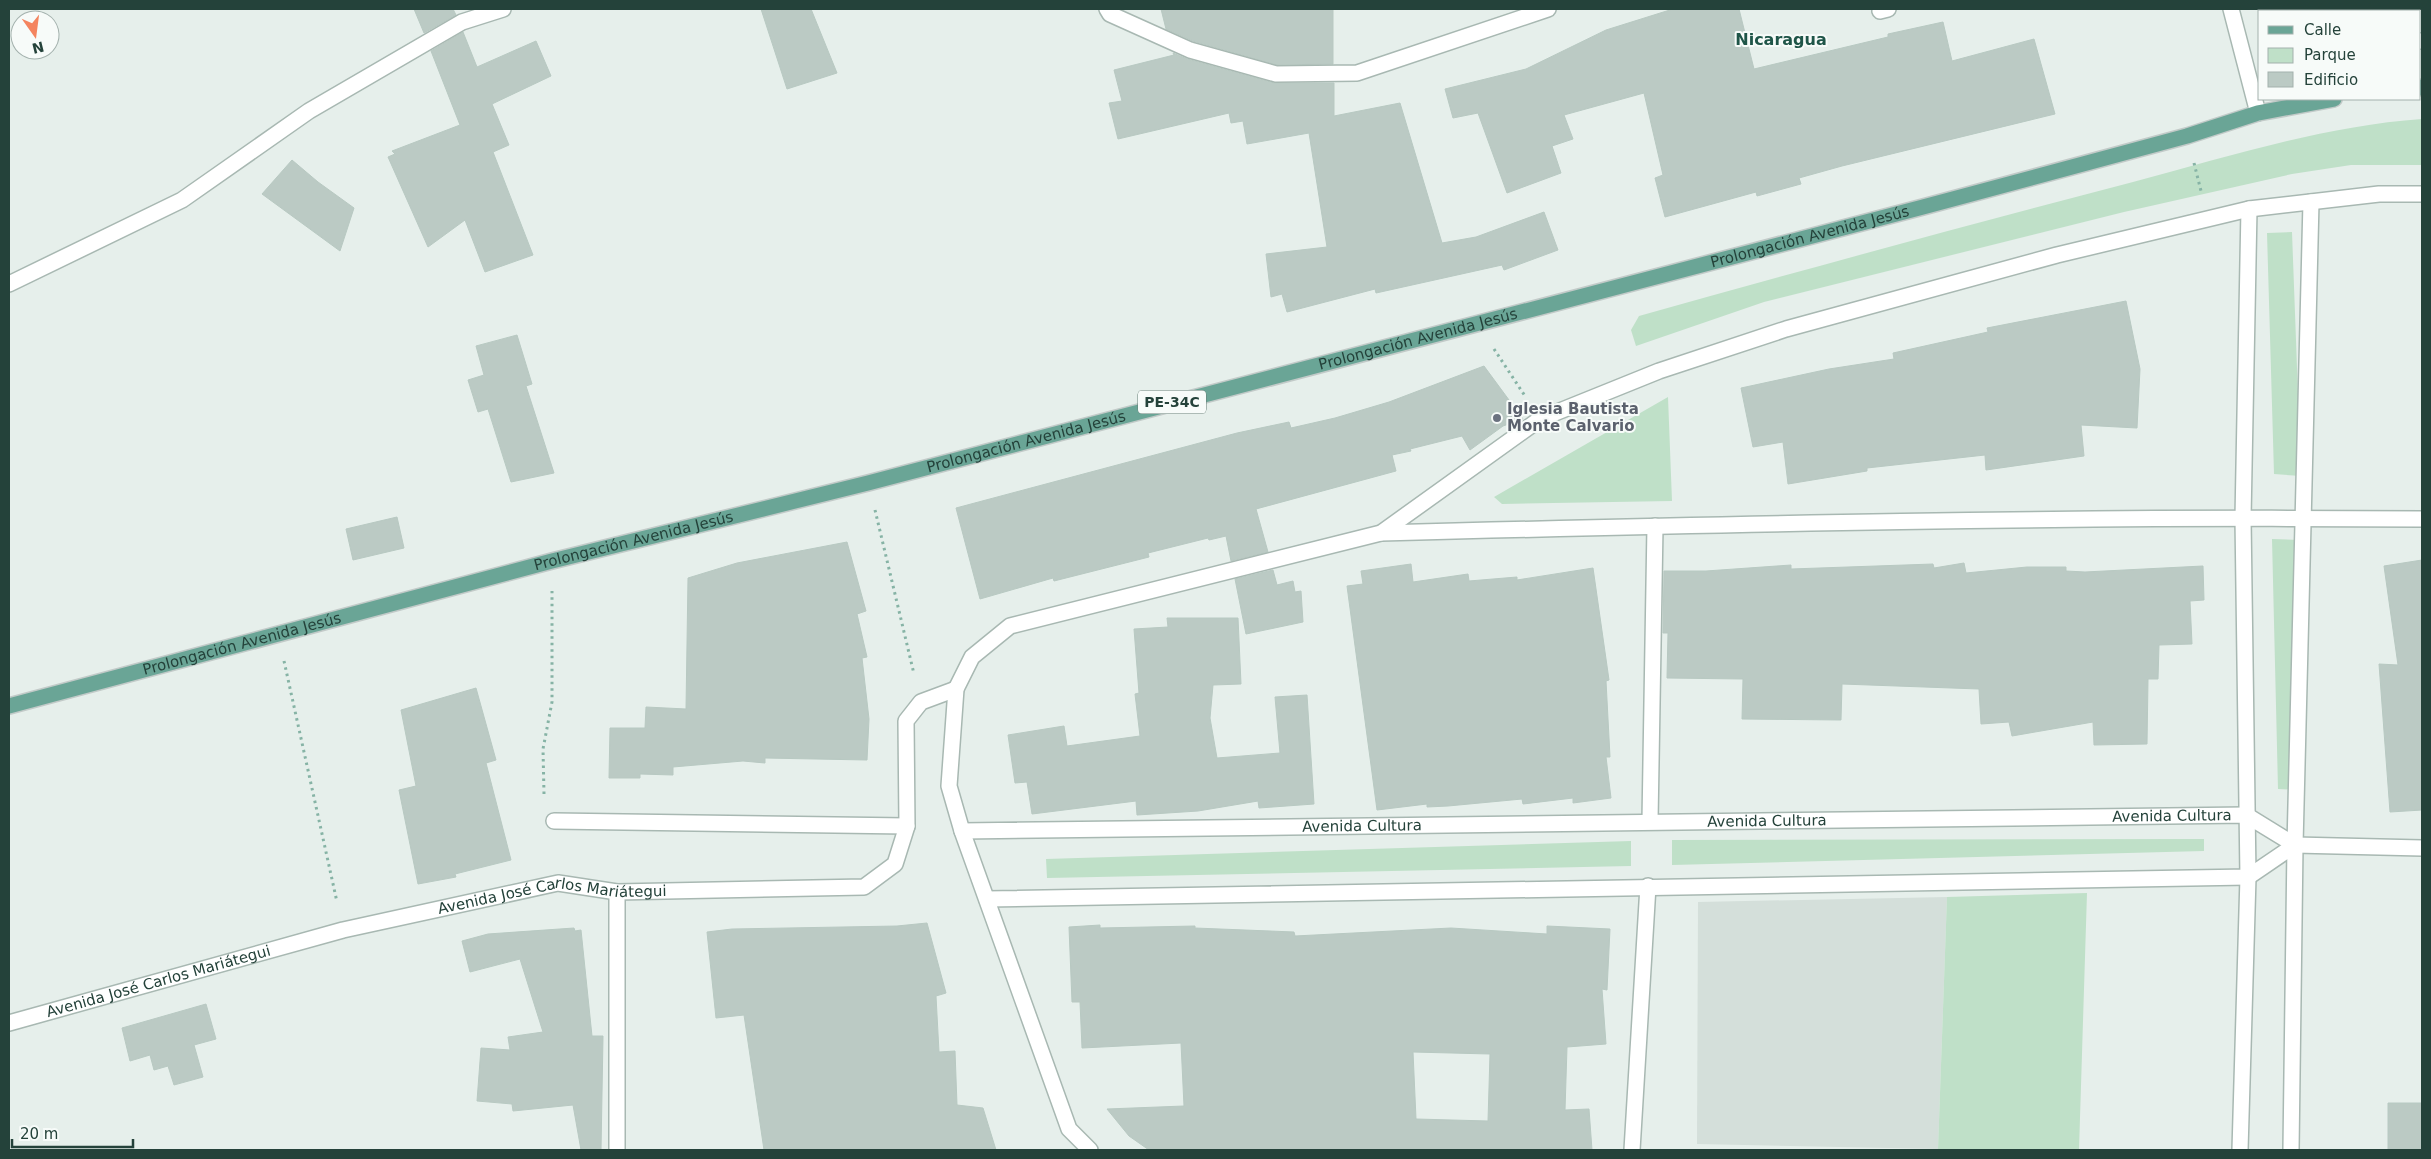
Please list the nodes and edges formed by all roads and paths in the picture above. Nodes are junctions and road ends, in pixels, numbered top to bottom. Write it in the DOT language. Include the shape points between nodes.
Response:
graph roads {
  1 [pos="503,9"];
  2 [pos="1107,9"];
  3 [pos="1548,9"];
  4 [pos="2231,9"];
  5 [pos="2316,100"];
  6 [pos="2258,113"];
  7 [pos="2187,136"];
  8 [pos="2422,194"];
  9 [pos="2311,202"];
  10 [pos="2249,209"];
  11 [pos="2208,220"];
  12 [pos="9,284"];
  13 [pos="1476,322"];
  14 [pos="1540,419"];
  15 [pos="868,483"];
  16 [pos="2242,518"];
  17 [pos="2304,518"];
  18 [pos="2422,518"];
  19 [pos="1655,526"];
  20 [pos="1381,533"];
  21 [pos="552,561"];
  22 [pos="277,634"];
  23 [pos="956,689"];
  24 [pos="921,702"];
  25 [pos="9,706"];
  26 [pos="2246,815"];
  27 [pos="554,821"];
  28 [pos="1650,821"];
  29 [pos="907,826"];
  30 [pos="962,831"];
  31 [pos="2295,845"];
  32 [pos="2422,848"];
  33 [pos="2248,877"];
  34 [pos="1648,886"];
  35 [pos="617,892"];
  36 [pos="987,899"];
  37 [pos="343,930"];
  38 [pos="9,1023"];
  39 [pos="617,1150"];
  40 [pos="1090,1150"];
  41 [pos="1632,1150"];
  42 [pos="2240,1150"];
  43 [pos="2291,1150"];
  1 -- 12 [label="street" via="462,22 309,111 182,200"];
  2 -- 3 [label="street" via="1110,14 1190,50 1276,74 1357,73"];
  4 -- 6 [label="street"];
  5 -- 6 [label="main road, Prolongación Avenida Jesús / PE-34C"];
  6 -- 7 [label="main road, Prolongación Avenida Jesús / PE-34C"];
  7 -- 11 [label="path"];
  7 -- 13 [label="main road, Prolongación Avenida Jesús / PE-34C"];
  8 -- 9 [label="street" via="2379,194"];
  9 -- 10 [label="street"];
  9 -- 17 [label="street"];
  10 -- 11 [label="street"];
  10 -- 16 [label="street"];
  11 -- 14 [label="street" via="2057,255 1786,329 1658,371"];
  13 -- 14 [label="path"];
  13 -- 15 [label="main road, Prolongación Avenida Jesús / PE-34C"];
  14 -- 20 [label="street"];
  15 -- 21 [label="main road, Prolongación Avenida Jesús / PE-34C"];
  15 -- 24 [label="path"];
  16 -- 17 [label="street"];
  16 -- 19 [label="street"];
  16 -- 26 [label="street"];
  17 -- 18 [label="street"];
  17 -- 31 [label="street"];
  19 -- 20 [label="street"];
  19 -- 28 [label="street"];
  20 -- 23 [label="street" via="1010,626 972,656"];
  21 -- 22 [label="main road, Prolongación Avenida Jesús / PE-34C"];
  21 -- 27 [label="path" via="552,702 543,749 544,805"];
  22 -- 25 [label="main road, Prolongación Avenida Jesús / PE-34C"];
  22 -- 37 [label="path"];
  23 -- 24 [label="street"];
  23 -- 30 [label="street" via="949,786"];
  24 -- 29 [label="street, Avenida José Carlos Mariátegui" via="906,721"];
  26 -- 28 [label="street, Avenida Cultura"];
  26 -- 31 [label="street, Avenida Cultura"];
  26 -- 33 [label="street"];
  27 -- 29 [label="street"];
  28 -- 30 [label="street, Avenida Cultura"];
  29 -- 35 [label="street, Avenida José Carlos Mariátegui" via="896,864 864,888"];
  30 -- 36 [label="street"];
  31 -- 32 [label="street"];
  31 -- 33 [label="street"];
  31 -- 43 [label="street"];
  33 -- 34 [label="street"];
  33 -- 42 [label="street"];
  34 -- 36 [label="street"];
  34 -- 41 [label="street"];
  35 -- 37 [label="street, Avenida José Carlos Mariátegui" via="558,883"];
  35 -- 39 [label="street"];
  36 -- 40 [label="street" via="1069,1128"];
  37 -- 38 [label="street, Avenida José Carlos Mariátegui"];
}
